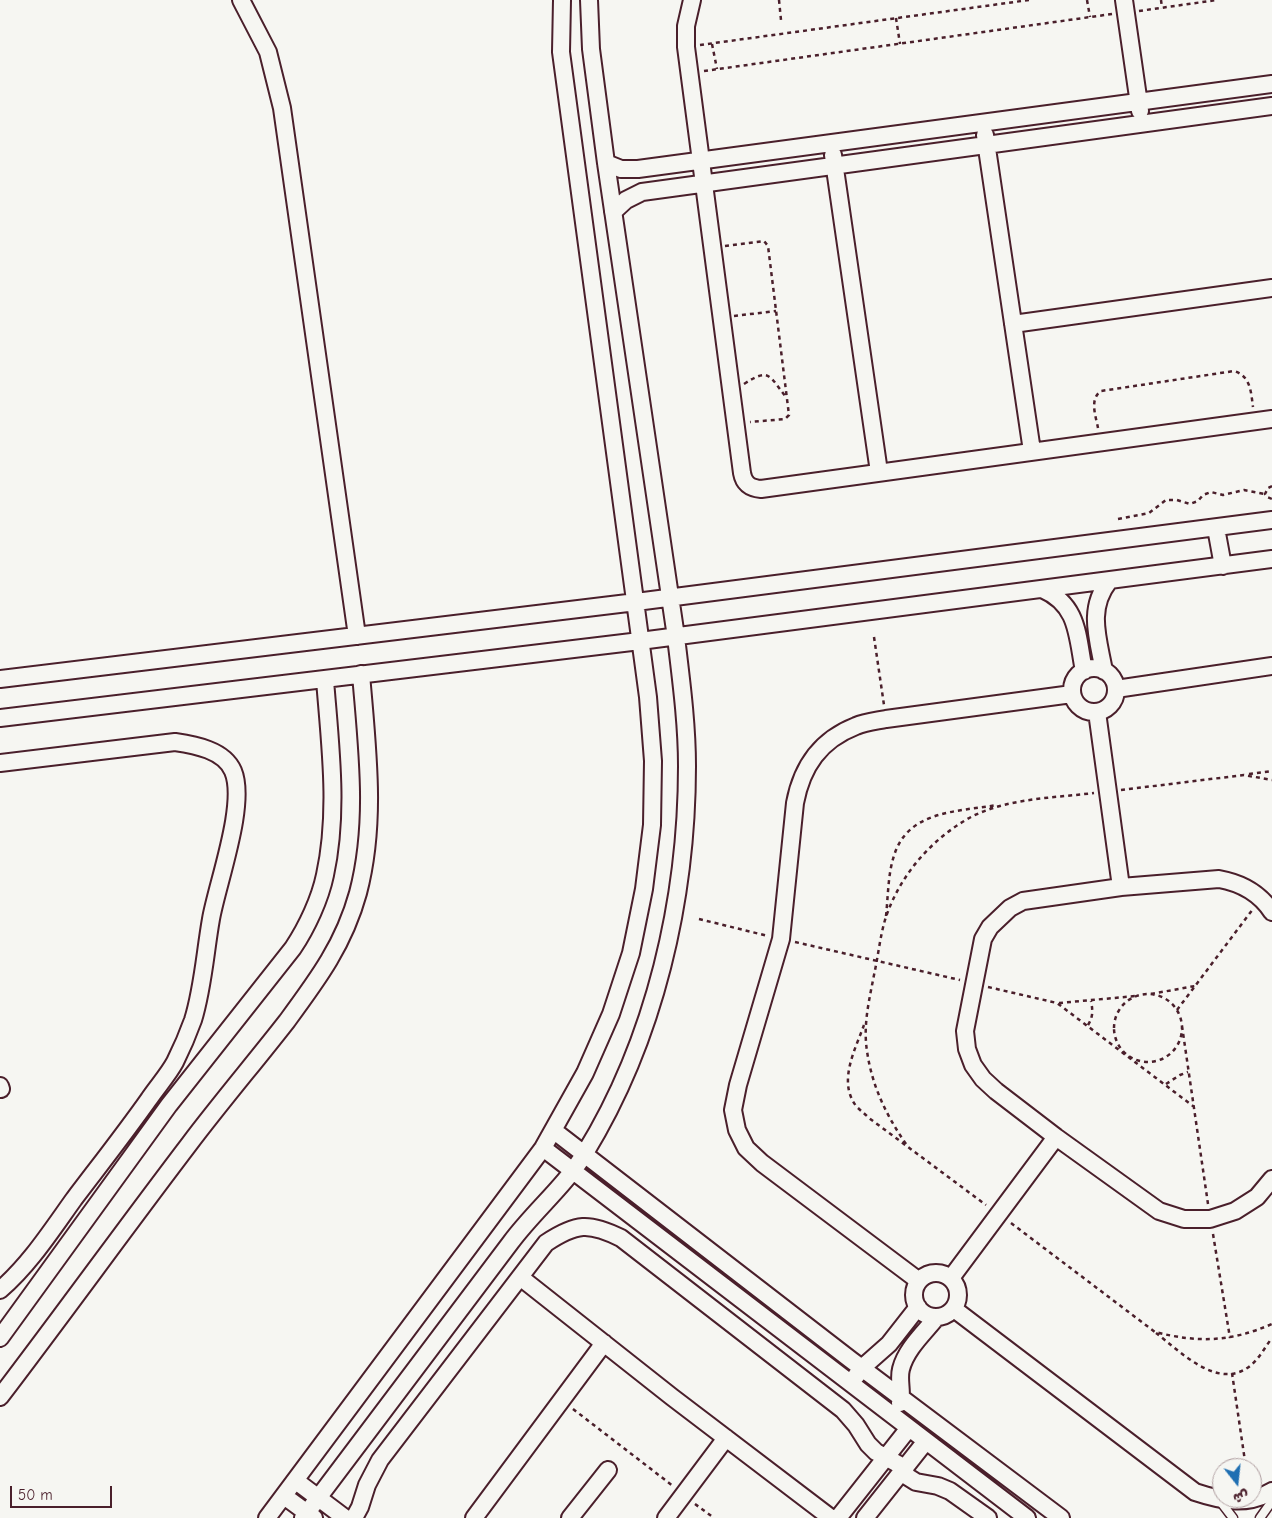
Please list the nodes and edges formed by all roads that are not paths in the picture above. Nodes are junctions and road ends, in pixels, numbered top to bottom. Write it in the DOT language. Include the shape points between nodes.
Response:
graph roads {
  1 [pos="241,0"];
  2 [pos="562,0"];
  3 [pos="589,0"];
  4 [pos="692,0"];
  5 [pos="1125,6"];
  6 [pos="1272,84"];
  7 [pos="1139,102"];
  8 [pos="1272,106"];
  9 [pos="983,123"];
  10 [pos="1142,124"];
  11 [pos="832,143"];
  12 [pos="987,144"];
  13 [pos="701,160"];
  14 [pos="606,163"];
  15 [pos="835,165"];
  16 [pos="638,169"];
  17 [pos="704,183"];
  18 [pos="642,192"];
  19 [pos="613,212"];
  20 [pos="1272,288"];
  21 [pos="1013,324"];
  22 [pos="1272,419"];
  23 [pos="1032,451"];
  24 [pos="879,472"];
  25 [pos="1272,520"];
  26 [pos="1216,528"];
  27 [pos="1272,559"];
  28 [pos="1223,566"];
  29 [pos="1109,580"];
  30 [pos="1042,589"];
  31 [pos="670,598"];
  32 [pos="636,602"];
  33 [pos="1095,618"];
  34 [pos="1075,621"];
  35 [pos="357,636"];
  36 [pos="676,636"];
  37 [pos="640,641"];
  38 [pos="1272,666"];
  39 [pos="1084,671"];
  40 [pos="1104,671"];
  41 [pos="361,674"];
  42 [pos="0,679"];
  43 [pos="325,680"];
  44 [pos="1116,689"];
  45 [pos="1072,694"];
  46 [pos="1097,712"];
  47 [pos="0,718"];
  48 [pos="0,763"];
  49 [pos="1121,887"];
  50 [pos="1272,912"];
  51 [pos="553,1130"];
  52 [pos="1056,1137"];
  53 [pos="544,1148"];
  54 [pos="585,1154"];
  55 [pos="573,1170"];
  56 [pos="1272,1179"];
  57 [pos="520,1277"];
  58 [pos="951,1278"];
  59 [pos="919,1281"];
  60 [pos="0,1290"];
  61 [pos="918,1308"];
  62 [pos="954,1309"];
  63 [pos="936,1318"];
  64 [pos="0,1338"];
  65 [pos="604,1343"];
  66 [pos="889,1344"];
  67 [pos="905,1356"];
  68 [pos="862,1368"];
  69 [pos="855,1387"];
  70 [pos="0,1397"];
  71 [pos="902,1397"];
  72 [pos="885,1410"];
  73 [pos="909,1428"];
  74 [pos="726,1438"];
  75 [pos="926,1441"];
  76 [pos="886,1457"];
  77 [pos="903,1469"];
  78 [pos="608,1470"];
  79 [pos="871,1476"];
  80 [pos="296,1481"];
  81 [pos="887,1490"];
  82 [pos="284,1496"];
  83 [pos="318,1498"];
  84 [pos="1212,1498"];
  85 [pos="1272,1501"];
  86 [pos="1225,1508"];
  87 [pos="308,1516"];
  88 [pos="267,1518"];
  89 [pos="344,1518"];
  90 [pos="354,1518"];
  91 [pos="474,1518"];
  92 [pos="570,1518"];
  93 [pos="666,1518"];
  94 [pos="831,1518"];
  95 [pos="838,1518"];
  96 [pos="865,1518"];
  97 [pos="988,1518"];
  98 [pos="1027,1518"];
  99 [pos="1061,1518"];
  100 [pos="1233,1518"];
  101 [pos="1260,1518"];
  1 -- 35 [label="street" via="268,52 282,108"];
  2 -- 32 [label="street" via="561,52"];
  3 -- 14 [label="street" via="591,49"];
  4 -- 13 [label="street" via="686,26 686,47"];
  5 -- 7 [label="street"];
  6 -- 7 [label="street"];
  7 -- 9 [label="street"];
  7 -- 10 [label="street"];
  8 -- 10 [label="street"];
  9 -- 11 [label="street"];
  9 -- 12 [label="street"];
  10 -- 12 [label="street"];
  11 -- 13 [label="street"];
  11 -- 15 [label="street"];
  12 -- 15 [label="street"];
  12 -- 21 [label="street"];
  13 -- 16 [label="street"];
  13 -- 17 [label="street"];
  14 -- 16 [label="street" via="621,169"];
  14 -- 19 [label="street"];
  15 -- 17 [label="street"];
  15 -- 24 [label="street"];
  16 -- 18 [label="street"];
  17 -- 18 [label="street"];
  17 -- 24 [label="street" via="746,483 755,488"];
  18 -- 19 [label="street"];
  19 -- 31 [label="street"];
  20 -- 21 [label="street"];
  21 -- 23 [label="street"];
  22 -- 23 [label="street"];
  23 -- 24 [label="street"];
  25 -- 26 [label="street"];
  26 -- 28 [label="street"];
  26 -- 31 [label="street"];
  27 -- 28 [label="street"];
  28 -- 29 [label="street"];
  29 -- 30 [label="street"];
  29 -- 33 [label="street" via="1098,598"];
  30 -- 34 [label="street" via="1063,601"];
  30 -- 36 [label="street"];
  31 -- 32 [label="street"];
  31 -- 36 [label="street"];
  32 -- 35 [label="street"];
  32 -- 37 [label="street"];
  33 -- 34 [label="street"];
  33 -- 40 [label="street"];
  34 -- 39 [label="street"];
  35 -- 42 [label="street"];
  36 -- 37 [label="street"];
  36 -- 54 [label="street" via="687,764 685,832 677,899 663,966 643,1031"];
  37 -- 41 [label="street"];
  37 -- 51 [label="street" via="653,761 652,825 644,890 631,952 610,1014 585,1073"];
  38 -- 44 [label="street"];
  39 -- 40 [label="street"];
  39 -- 45 [label="street" via="1074,680"];
  40 -- 44 [label="street" via="1112,678"];
  41 -- 43 [label="street"];
  41 -- 70 [label="street" via="370,787 369,814 358,892 336,950 308,993 191,1142"];
  43 -- 47 [label="street"];
  43 -- 64 [label="street" via="332,820 325,876 309,920 293,948 169,1106"];
  44 -- 46 [label="street" via="1113,701"];
  45 -- 46 [label="street" via="1080,708"];
  45 -- 59 [label="street" via="857,725 838,735 817,753 799,783 780,939 738,1085 733,1110 737,1130 746,1148 762,1163"];
  46 -- 49 [label="street"];
  48 -- 60 [label="street" via="175,742 213,752 225,761 233,770 237,795 229,846 211,918 200,990 193,1019 174,1064 23,1269"];
  49 -- 50 [label="street" via="1219,879 1241,885 1261,898"];
  49 -- 52 [label="street" via="1023,901 999,917 982,939 965,1031 967,1049 983,1079"];
  51 -- 53 [label="street"];
  51 -- 54 [label="street"];
  52 -- 56 [label="street" via="1159,1211 1184,1218 1210,1219 1235,1211 1257,1197"];
  52 -- 58 [label="street"];
  53 -- 55 [label="street"];
  53 -- 80 [label="street"];
  54 -- 55 [label="street"];
  54 -- 68 [label="street"];
  55 -- 69 [label="street"];
  55 -- 83 [label="street" via="519,1231"];
  57 -- 65 [label="street"];
  57 -- 76 [label="street" via="546,1243 563,1232 583,1226 603,1228 629,1244 843,1410 868,1444"];
  57 -- 90 [label="street" via="380,1460"];
  58 -- 59 [label="street" via="934,1273"];
  58 -- 62 [label="street" via="959,1293"];
  59 -- 61 [label="street" via="914,1299"];
  61 -- 63 [label="street"];
  61 -- 66 [label="street"];
  62 -- 63 [label="street"];
  62 -- 84 [label="street" via="1195,1492"];
  63 -- 67 [label="street"];
  65 -- 74 [label="street"];
  65 -- 91 [label="street"];
  66 -- 67 [label="street"];
  66 -- 68 [label="street"];
  67 -- 71 [label="street" via="900,1376"];
  68 -- 69 [label="street"];
  68 -- 71 [label="street"];
  69 -- 72 [label="street"];
  71 -- 72 [label="street" via="896,1408"];
  71 -- 99 [label="street"];
  72 -- 73 [label="street"];
  73 -- 75 [label="street"];
  73 -- 76 [label="street"];
  74 -- 93 [label="street"];
  74 -- 94 [label="street"];
  75 -- 77 [label="street"];
  75 -- 98 [label="street"];
  76 -- 77 [label="street"];
  76 -- 79 [label="street"];
  77 -- 81 [label="street"];
  77 -- 97 [label="street" via="916,1482 950,1491"];
  78 -- 92 [label="street"];
  79 -- 81 [label="street"];
  79 -- 95 [label="street"];
  80 -- 82 [label="street"];
  80 -- 83 [label="street"];
  81 -- 96 [label="street"];
  82 -- 87 [label="street"];
  82 -- 88 [label="street"];
  83 -- 87 [label="street"];
  83 -- 89 [label="street"];
  85 -- 101 [label="lane"];
  86 -- 100 [label="lane"];
}
